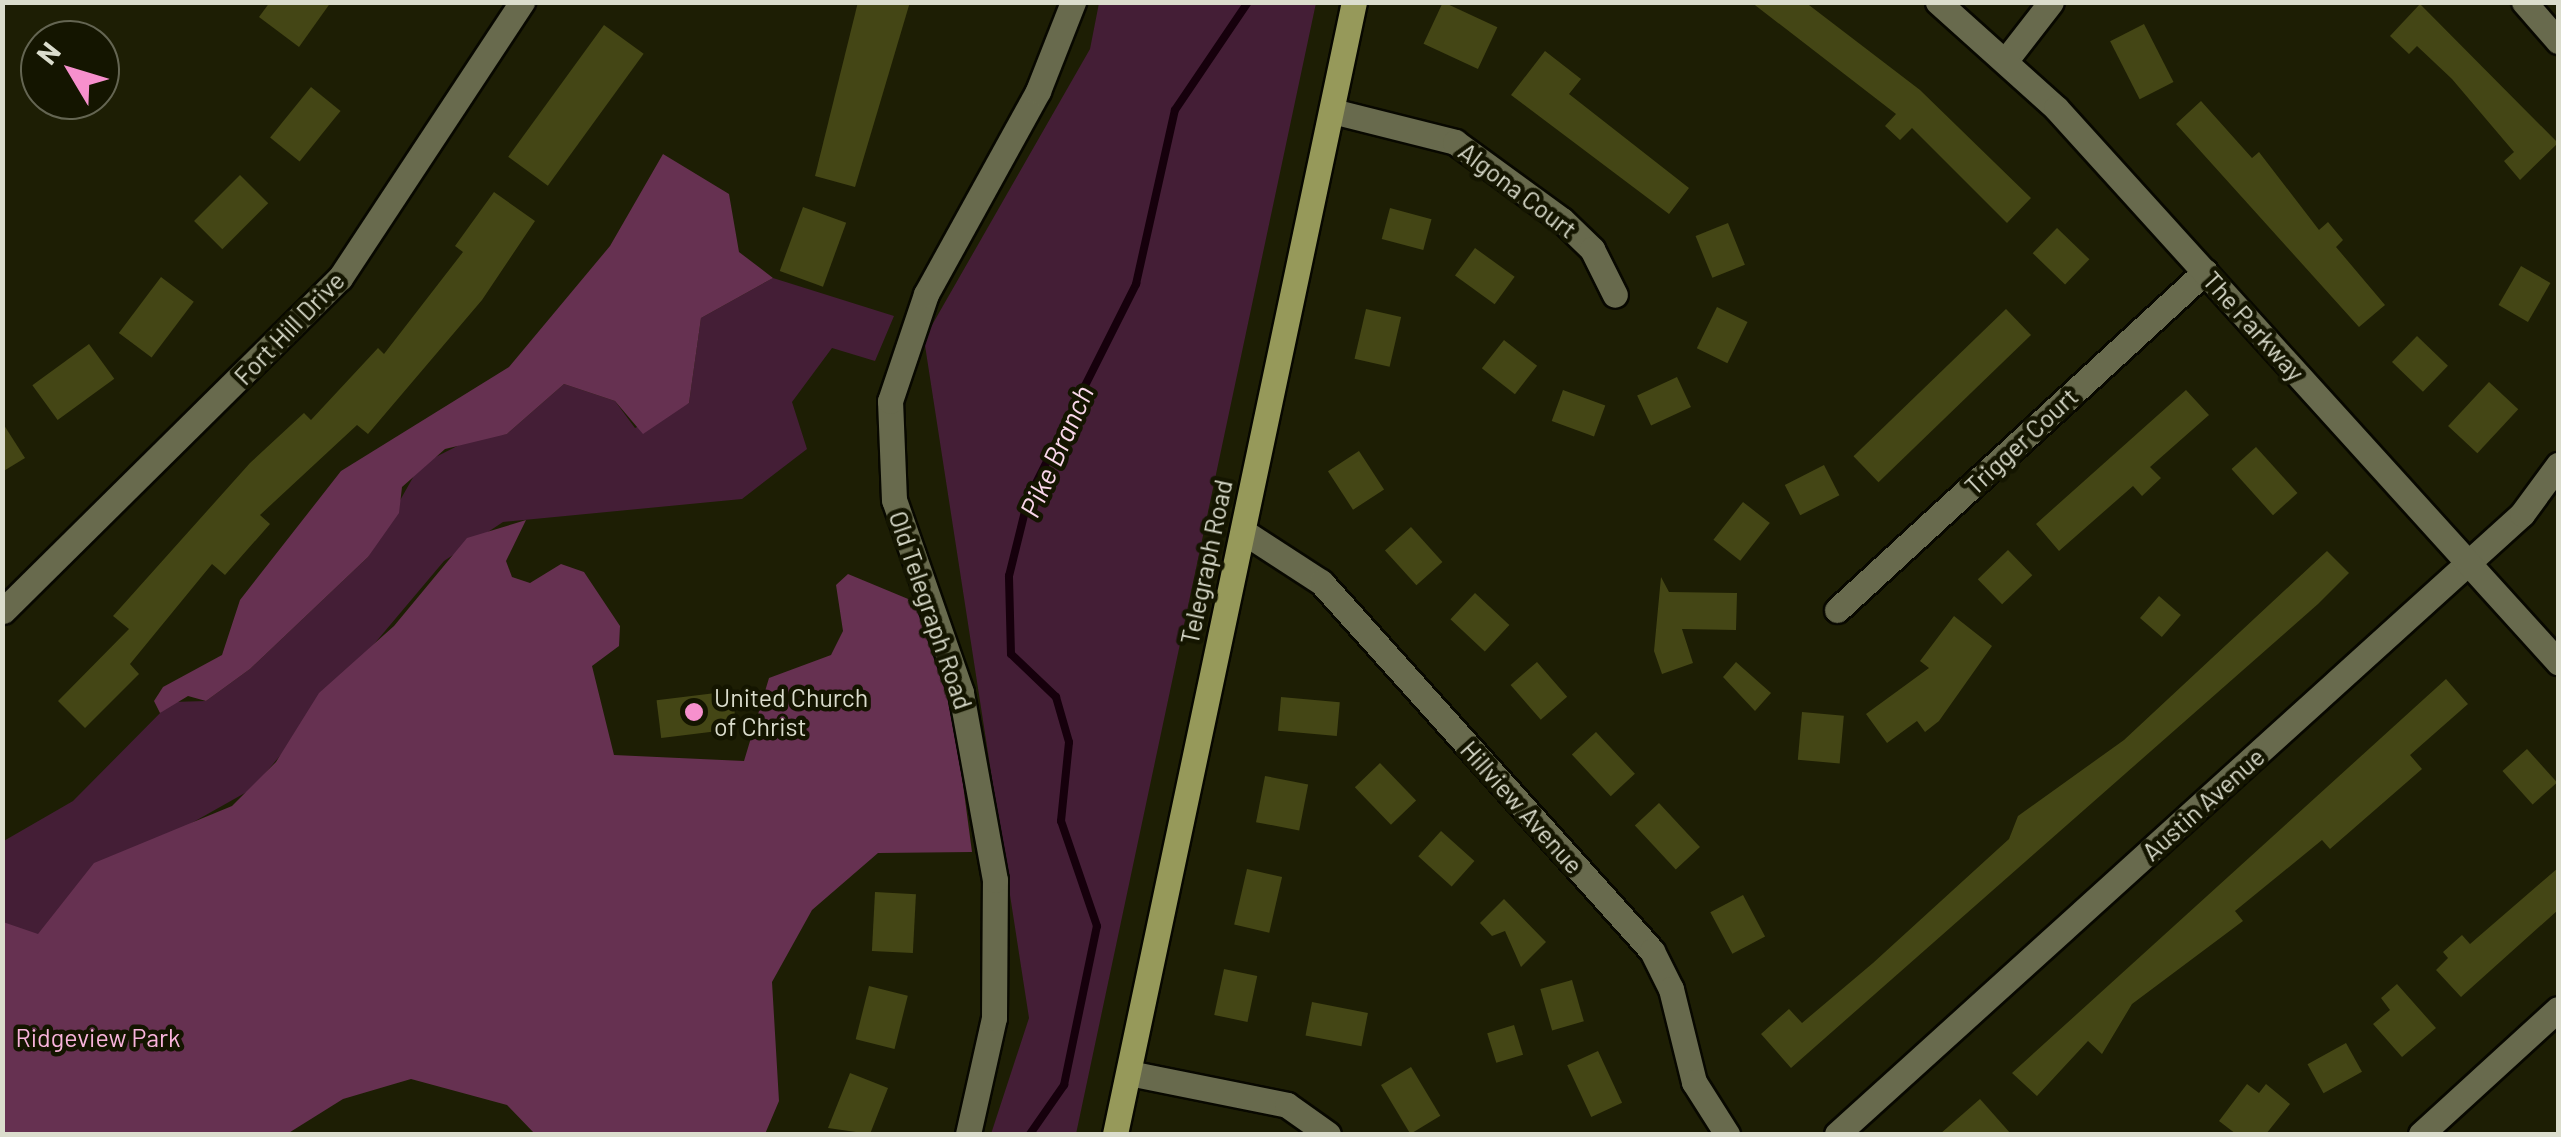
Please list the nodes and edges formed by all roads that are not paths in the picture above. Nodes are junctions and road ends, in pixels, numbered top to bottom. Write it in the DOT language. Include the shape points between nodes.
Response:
graph roads {
  1 [pos="522,2"];
  2 [pos="1073,2"];
  3 [pos="1354,2"];
  4 [pos="1938,2"];
  5 [pos="2051,2"];
  6 [pos="2524,2"];
  7 [pos="2558,41"];
  8 [pos="2006,60"];
  9 [pos="1332,110"];
  10 [pos="2205,272"];
  11 [pos="1615,295"];
  12 [pos="2558,465"];
  13 [pos="1244,532"];
  14 [pos="2469,563"];
  15 [pos="1837,610"];
  16 [pos="3,611"];
  17 [pos="2558,662"];
  18 [pos="2558,1010"];
  19 [pos="1129,1073"];
  20 [pos="968,1134"];
  21 [pos="1115,1134"];
  22 [pos="1328,1134"];
  23 [pos="1727,1134"];
  24 [pos="1838,1134"];
  25 [pos="2421,1134"];
  1 -- 16 [label="street, Fort Hill Drive" via="340,278"];
  2 -- 20 [label="street, Old Telegraph Road" via="1038,91 926,294 890,401 894,500 961,692 996,880 994,1018"];
  3 -- 9 [label="main road, Telegraph Road"];
  4 -- 8 [label="street, The Parkway"];
  5 -- 8 [label="street"];
  6 -- 7 [label="street"];
  8 -- 10 [label="street, The Parkway"];
  9 -- 11 [label="street, Algona Court" via="1456,142 1572,230"];
  9 -- 13 [label="main road, Telegraph Road"];
  10 -- 14 [label="street, The Parkway"];
  10 -- 15 [label="street, Trigger Court"];
  12 -- 14 [label="street, Austin Avenue"];
  13 -- 19 [label="main road, Telegraph Road"];
  13 -- 23 [label="street, Hillview Avenue" via="1321,582 1652,951 1671,990 1694,1082"];
  14 -- 17 [label="street, The Parkway"];
  14 -- 24 [label="street, Austin Avenue"];
  18 -- 25 [label="street"];
  19 -- 21 [label="main road, Telegraph Road"];
  19 -- 22 [label="street" via="1287,1105"];
}
